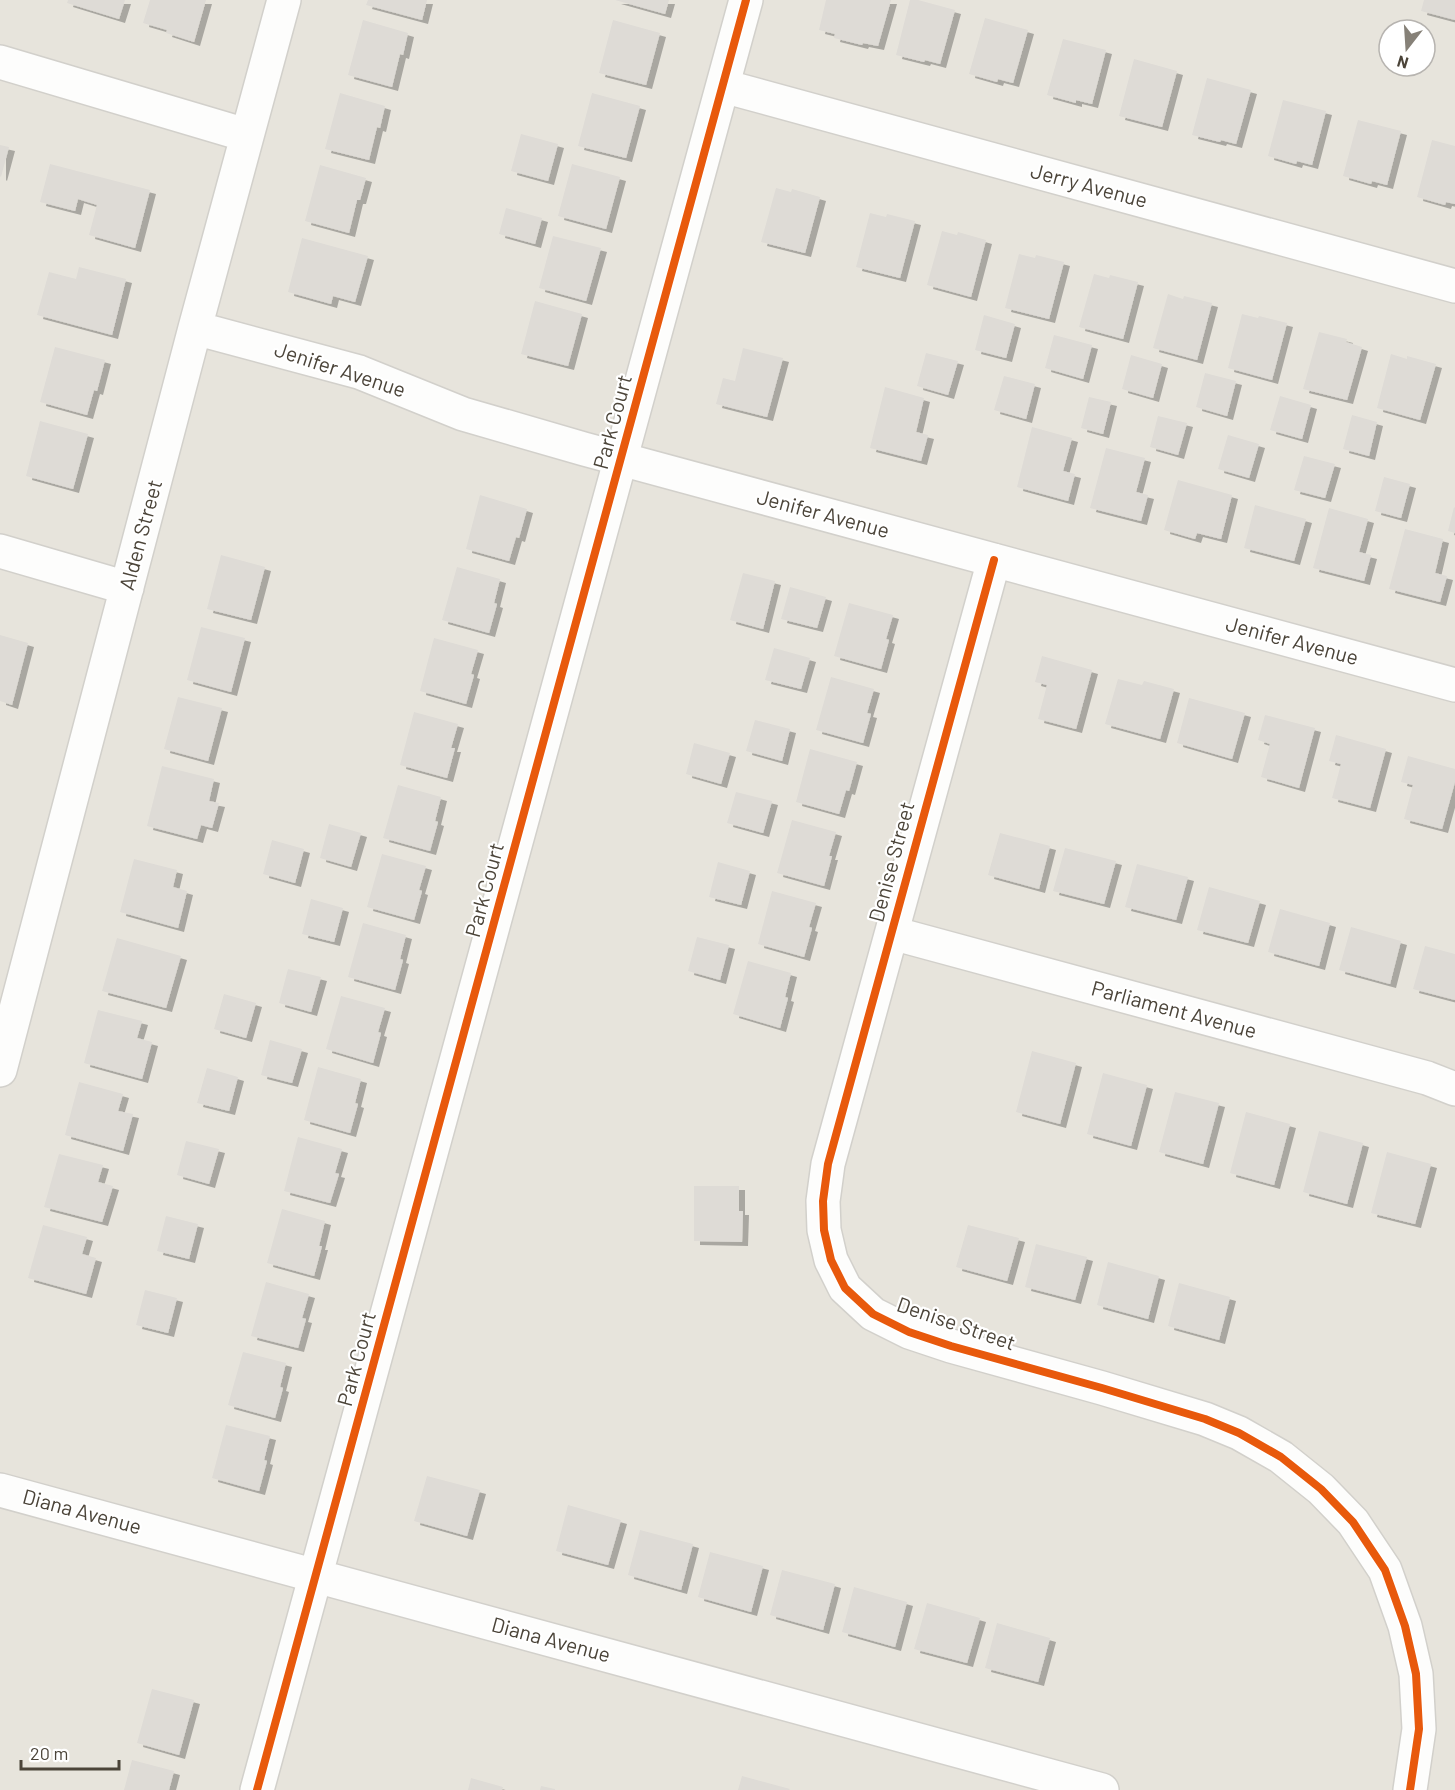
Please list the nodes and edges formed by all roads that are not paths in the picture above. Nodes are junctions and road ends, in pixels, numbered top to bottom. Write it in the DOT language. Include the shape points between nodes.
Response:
graph roads {
  1 [pos="284,0"];
  2 [pos="746,0"];
  3 [pos="0,62"];
  4 [pos="723,86"];
  5 [pos="246,135"];
  6 [pos="1455,286"];
  7 [pos="195,328"];
  8 [pos="621,459"];
  9 [pos="0,551"];
  10 [pos="994,560"];
  11 [pos="127,588"];
  12 [pos="1455,685"];
  13 [pos="892,933"];
  14 [pos="5,1031"];
  15 [pos="0,1070"];
  16 [pos="1455,1089"];
  17 [pos="0,1490"];
  18 [pos="317,1576"];
  19 [pos="257,1790"];
  20 [pos="1102,1790"];
  21 [pos="1410,1790"];
  1 -- 5 [label="street, Alden Street"];
  2 -- 4 [label="street, Park Court"];
  3 -- 5 [label="street"];
  4 -- 6 [label="street, Jerry Avenue"];
  4 -- 8 [label="street, Park Court"];
  5 -- 7 [label="street, Alden Street"];
  7 -- 8 [label="street, Jenifer Avenue" via="359,372 463,414"];
  7 -- 11 [label="street, Alden Street"];
  8 -- 10 [label="street, Jenifer Avenue"];
  8 -- 18 [label="street, Park Court"];
  9 -- 11 [label="street"];
  10 -- 12 [label="street, Jenifer Avenue"];
  10 -- 13 [label="street, Denise Street"];
  11 -- 14 [label="street, Alden Street"];
  13 -- 16 [label="street, Parliament Avenue" via="1416,1075"];
  13 -- 21 [label="street, Denise Street" via="828,1164 824,1230 831,1260 844,1288 873,1314 909,1332 1112,1390 1239,1433 1281,1457 1321,1489 1353,1522 1384,1570 1405,1626 1416,1674 1419,1729"];
  14 -- 15 [label="street, Alden Street"];
  17 -- 18 [label="street, Diana Avenue"];
  18 -- 19 [label="street, Park Court"];
  18 -- 20 [label="street, Diana Avenue"];
}
